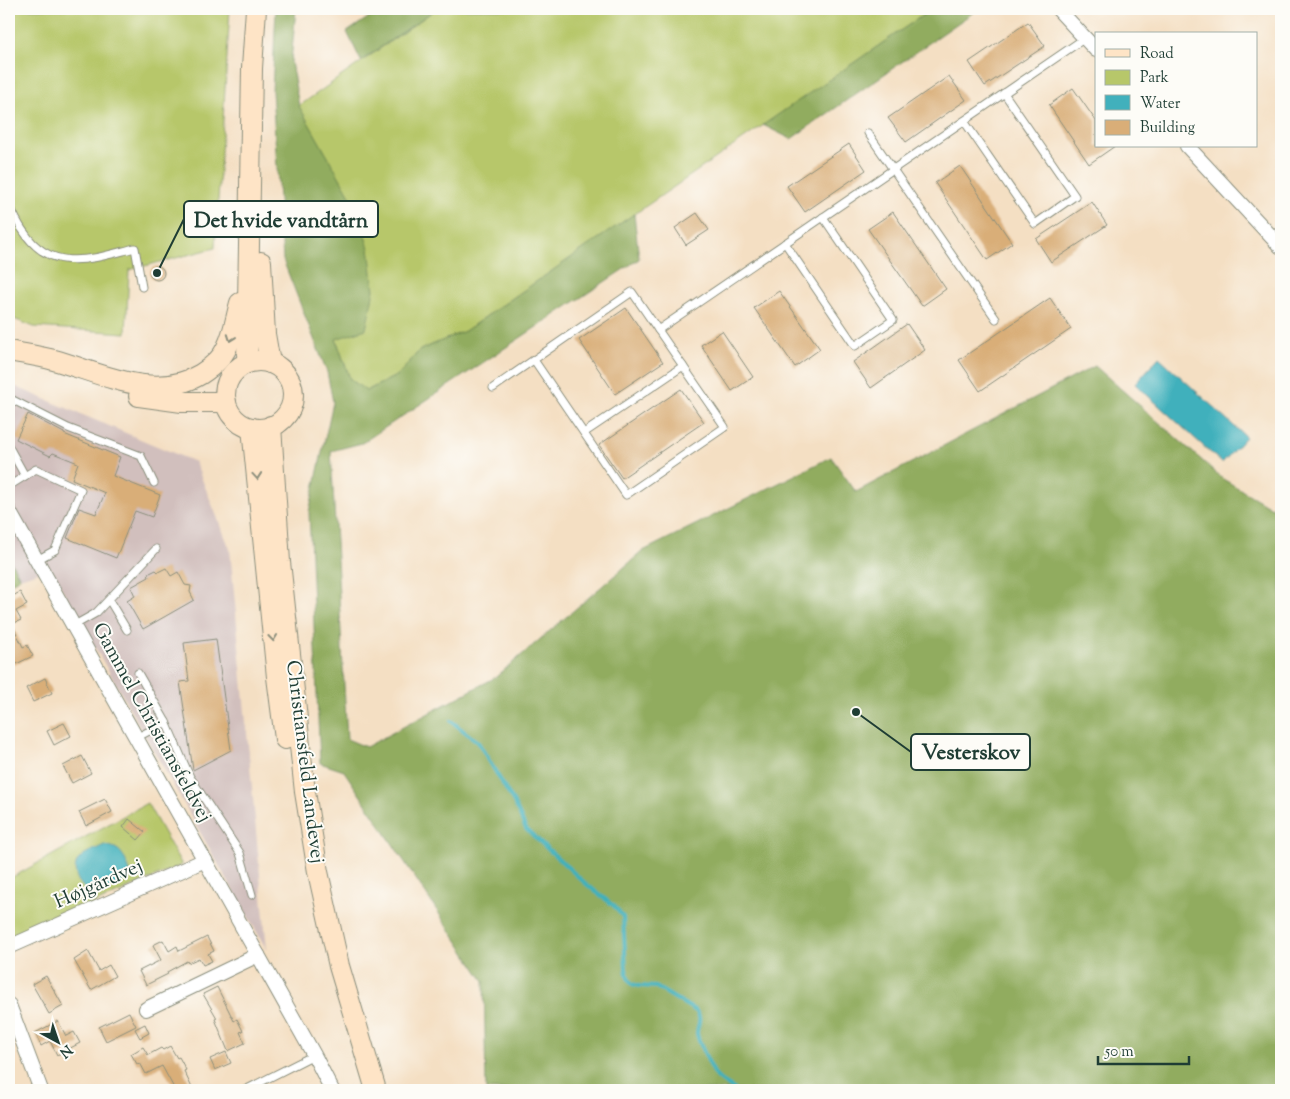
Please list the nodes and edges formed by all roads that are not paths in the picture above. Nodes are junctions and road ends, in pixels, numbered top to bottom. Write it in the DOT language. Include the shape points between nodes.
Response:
graph roads {
  1 [pos="256,9"];
  2 [pos="1058,9"];
  3 [pos="1085,38"];
  4 [pos="1095,49"];
  5 [pos="1004,93"];
  6 [pos="964,121"];
  7 [pos="868,133"];
  8 [pos="1189,148"];
  9 [pos="893,169"];
  10 [pos="251,171"];
  11 [pos="9,205"];
  12 [pos="823,217"];
  13 [pos="785,243"];
  14 [pos="1281,247"];
  15 [pos="249,274"];
  16 [pos="142,287"];
  17 [pos="996,319"];
  18 [pos="658,330"];
  19 [pos="9,352"];
  20 [pos="534,360"];
  21 [pos="248,363"];
  22 [pos="270,363"];
  23 [pos="683,366"];
  24 [pos="493,388"];
  25 [pos="9,401"];
  26 [pos="226,402"];
  27 [pos="262,427"];
  28 [pos="584,433"];
  29 [pos="9,447"];
  30 [pos="25,476"];
  31 [pos="154,483"];
  32 [pos="9,486"];
  33 [pos="9,511"];
  34 [pos="156,550"];
  35 [pos="37,560"];
  36 [pos="108,600"];
  37 [pos="73,626"];
  38 [pos="127,630"];
  39 [pos="138,674"];
  40 [pos="166,722"];
  41 [pos="136,738"];
  42 [pos="205,860"];
  43 [pos="252,895"];
  44 [pos="9,947"];
  45 [pos="258,955"];
  46 [pos="9,1005"];
  47 [pos="146,1009"];
  48 [pos="15,1038"];
  49 [pos="314,1055"];
  50 [pos="41,1090"];
  51 [pos="245,1090"];
  52 [pos="332,1090"];
  53 [pos="362,1090"];
  54 [pos="376,1090"];
  1 -- 10 [label="main road"];
  2 -- 3 [label="street"];
  3 -- 4 [label="street"];
  3 -- 5 [label="lane"];
  5 -- 6 [label="lane"];
  5 -- 6 [label="lane" via="1075,196 1035,224"];
  6 -- 9 [label="lane"];
  7 -- 9 [label="lane"];
  8 -- 14 [label="street"];
  9 -- 12 [label="lane"];
  9 -- 17 [label="lane"];
  10 -- 15 [label="main road"];
  10 -- 22 [label="main road"];
  11 -- 16 [label="lane" via="25,234 53,258 74,260 135,248"];
  12 -- 13 [label="lane"];
  12 -- 13 [label="lane" via="893,320 870,336 855,346"];
  13 -- 18 [label="lane"];
  15 -- 19 [label="main road, one-way" via="227,348 208,369 176,385 154,387 116,380 52,360"];
  15 -- 21 [label="main road"];
  18 -- 20 [label="lane" via="632,292"];
  18 -- 23 [label="lane"];
  19 -- 26 [label="main road" via="48,370 111,390 182,402"];
  20 -- 24 [label="lane"];
  20 -- 28 [label="lane"];
  21 -- 22 [label="main road"];
  21 -- 26 [label="main road" via="236,370 228,382"];
  22 -- 27 [label="main road" via="286,375 292,394 287,414"];
  23 -- 28 [label="lane"];
  23 -- 28 [label="lane" via="725,427 626,495"];
  25 -- 31 [label="lane" via="11,398 68,428 141,456"];
  26 -- 27 [label="main road" via="235,419 246,426"];
  27 -- 53 [label="main road, Christiansfeld Landevej, one-way" via="277,677 302,852 328,974"];
  27 -- 54 [label="main road, Christiansfeld Landevej" via="305,792 318,872 339,966"];
  29 -- 30 [label="lane"];
  30 -- 32 [label="lane"];
  30 -- 35 [label="lane" via="36,469 81,490 55,550"];
  33 -- 35 [label="street, Gammel Christiansfeldvej"];
  34 -- 36 [label="lane"];
  35 -- 37 [label="street, Gammel Christiansfeldvej"];
  36 -- 37 [label="lane" via="96,613"];
  36 -- 38 [label="lane"];
  37 -- 41 [label="street, Gammel Christiansfeldvej"];
  39 -- 40 [label="lane"];
  40 -- 41 [label="lane"];
  40 -- 43 [label="lane" via="190,777 240,853"];
  41 -- 42 [label="street, Gammel Christiansfeldvej"];
  42 -- 44 [label="street, Højgårdvej"];
  42 -- 45 [label="street, Gammel Christiansfeldvej"];
  45 -- 47 [label="street"];
  45 -- 49 [label="street, Gammel Christiansfeldvej"];
  46 -- 48 [label="street"];
  48 -- 50 [label="street"];
  49 -- 51 [label="lane"];
  49 -- 52 [label="street, Gammel Christiansfeldvej"];
}
